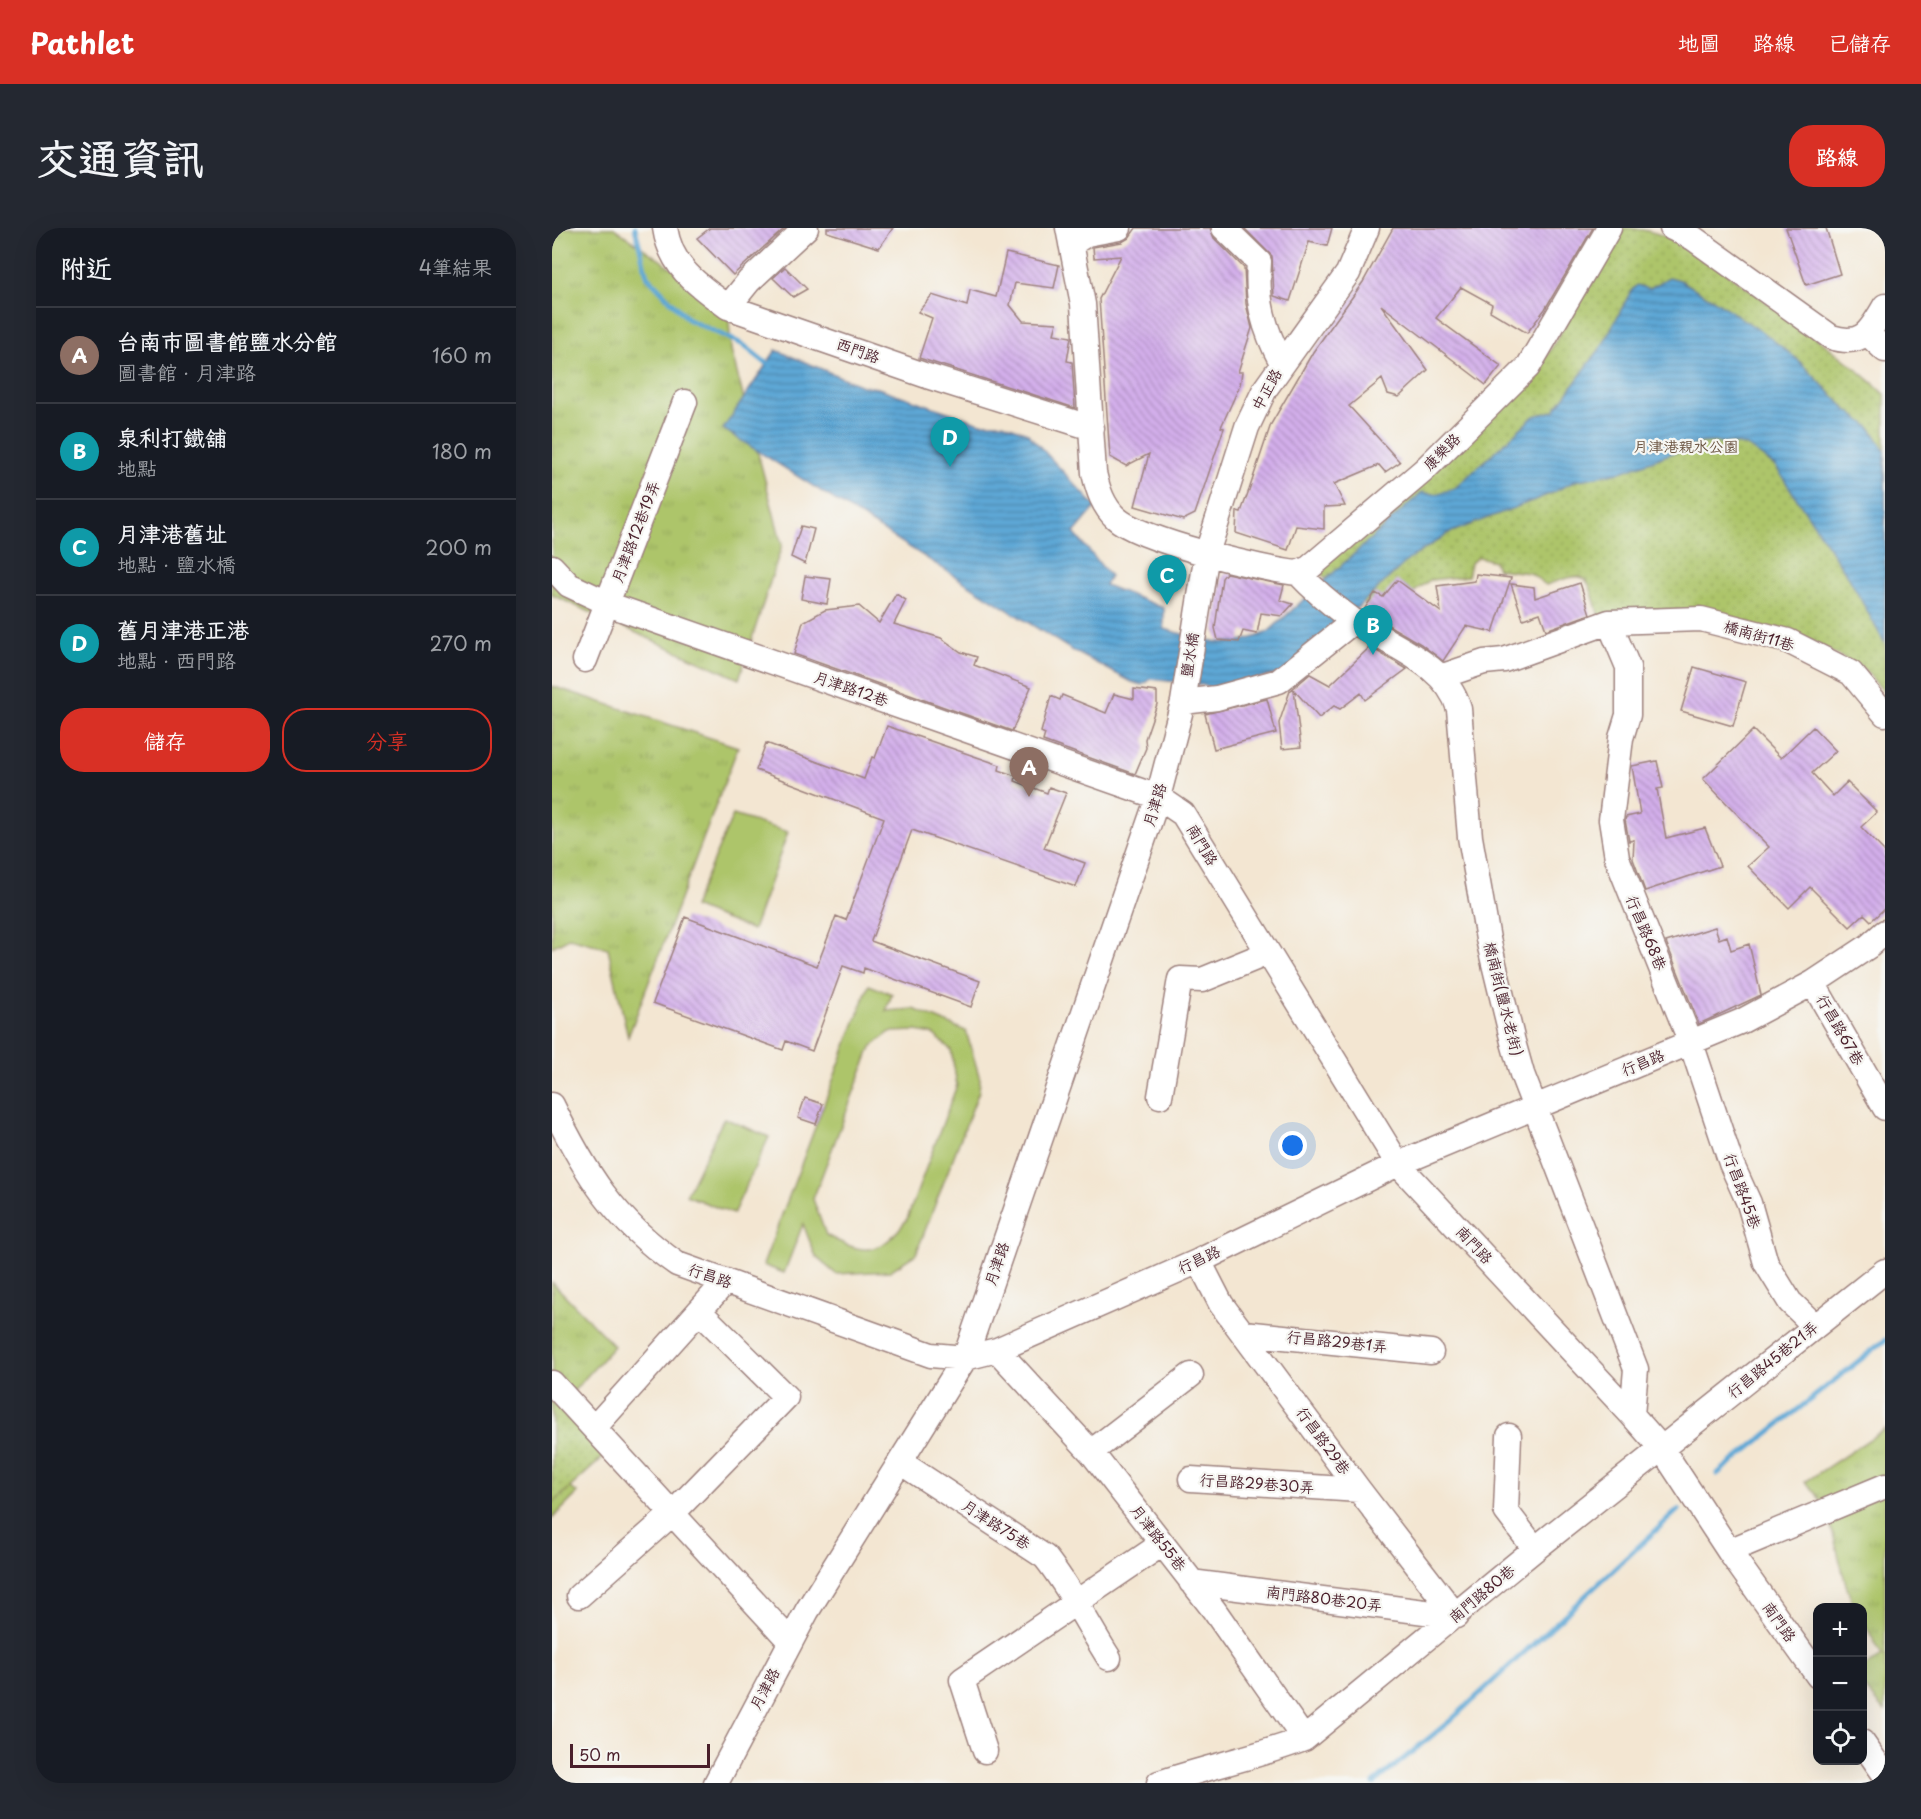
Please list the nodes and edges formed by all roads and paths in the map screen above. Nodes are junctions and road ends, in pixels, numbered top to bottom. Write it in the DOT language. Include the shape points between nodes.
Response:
graph roads {
  1 [pos="665,228"];
  2 [pos="806,228"];
  3 [pos="1119,228"];
  4 [pos="1224,228"];
  5 [pos="1368,228"];
  6 [pos="1609,228"];
  7 [pos="1672,228"];
  8 [pos="1070,236"];
  9 [pos="1885,306"];
  10 [pos="728,307"];
  11 [pos="1877,342"];
  12 [pos="1282,363"];
  13 [pos="685,402"];
  14 [pos="1092,428"];
  15 [pos="1205,562"];
  16 [pos="552,567"];
  17 [pos="1306,582"];
  18 [pos="608,603"];
  19 [pos="1352,620"];
  20 [pos="1609,622"];
  21 [pos="585,660"];
  22 [pos="1440,677"];
  23 [pos="1183,702"];
  24 [pos="1885,714"];
  25 [pos="1158,797"];
  26 [pos="1885,933"];
  27 [pos="1268,953"];
  28 [pos="1813,983"];
  29 [pos="1691,1043"];
  30 [pos="1160,1096"];
  31 [pos="552,1105"];
  32 [pos="1536,1107"];
  33 [pos="1885,1108"];
  34 [pos="1398,1164"];
  35 [pos="1199,1261"];
  36 [pos="1885,1271"];
  37 [pos="726,1281"];
  38 [pos="699,1311"];
  39 [pos="1815,1326"];
  40 [pos="1244,1333"];
  41 [pos="997,1350"];
  42 [pos="1431,1352"];
  43 [pos="965,1358"];
  44 [pos="1191,1375"];
  45 [pos="552,1383"];
  46 [pos="1632,1415"];
  47 [pos="594,1428"];
  48 [pos="1509,1436"];
  49 [pos="1662,1449"];
  50 [pos="1091,1452"];
  51 [pos="900,1462"];
  52 [pos="1191,1479"];
  53 [pos="1885,1486"];
  54 [pos="1359,1490"];
  55 [pos="674,1513"];
  56 [pos="1162,1544"];
  57 [pos="1535,1550"];
  58 [pos="1729,1551"];
  59 [pos="1191,1582"];
  60 [pos="579,1596"];
  61 [pos="1074,1604"];
  62 [pos="1456,1616"];
  63 [pos="790,1641"];
  64 [pos="1109,1658"];
  65 [pos="1813,1669"];
  66 [pos="1304,1739"];
  67 [pos="1867,1748"];
  68 [pos="985,1751"];
  69 [pos="1885,1775"];
  70 [pos="716,1783"];
  71 [pos="1159,1783"];
  1 -- 10 [label="street, 西門路" via="674,258 688,278"];
  2 -- 10 [label="street" via="749,281"];
  3 -- 8 [label="street"];
  4 -- 12 [label="street" via="1259,262 1257,284 1265,330"];
  5 -- 12 [label="street, 中正路" via="1348,273"];
  6 -- 17 [label="street, 康樂路" via="1528,367 1423,471 1316,562"];
  7 -- 11 [label="street" via="1693,238 1831,337 1848,342"];
  8 -- 14 [label="street" via="1083,304"];
  9 -- 11 [label="street"];
  10 -- 14 [label="street, 西門路"];
  12 -- 15 [label="street, 中正路" via="1247,427"];
  13 -- 18 [label="street, 月津路12巷19弄"];
  14 -- 15 [label="street" via="1097,487 1115,518"];
  15 -- 17 [label="street"];
  15 -- 23 [label="street, 鹽水橋"];
  16 -- 18 [label="street, 月津路12巷" via="569,585"];
  17 -- 19 [label="street, 橋南街(鹽水老街)"];
  18 -- 21 [label="street, 月津路12巷19弄"];
  18 -- 25 [label="street, 月津路12巷"];
  19 -- 22 [label="street, 橋南街(鹽水老街)"];
  19 -- 23 [label="street" via="1279,681 1217,698"];
  20 -- 22 [label="street, 橋南街11巷" via="1504,660 1484,662"];
  20 -- 24 [label="street, 橋南街11巷" via="1701,619 1788,641 1851,673"];
  20 -- 29 [label="street, 行昌路68巷" via="1628,667 1628,715 1621,738 1611,820 1617,858"];
  22 -- 32 [label="street, 橋南街(鹽水老街)" via="1454,692 1459,709 1470,837 1488,939 1522,1074"];
  23 -- 25 [label="street, 月津路"];
  25 -- 27 [label="street, 南門路" via="1184,814"];
  25 -- 43 [label="street, 月津路"];
  26 -- 28 [label="street, 行昌路"];
  27 -- 30 [label="street" via="1202,980 1180,979"];
  27 -- 34 [label="street, 南門路"];
  28 -- 29 [label="street, 行昌路"];
  28 -- 33 [label="street, 行昌路67巷"];
  29 -- 32 [label="street, 行昌路"];
  29 -- 39 [label="street, 行昌路45巷" via="1731,1163 1749,1203 1766,1263 1790,1302"];
  31 -- 37 [label="street, 行昌路" via="583,1167 613,1208 646,1242 677,1264"];
  32 -- 34 [label="street, 行昌路"];
  32 -- 46 [label="street, 橋南街(鹽水老街)" via="1636,1369"];
  34 -- 35 [label="street, 行昌路"];
  34 -- 46 [label="street, 南門路"];
  35 -- 40 [label="street, 行昌路29巷" via="1221,1304"];
  35 -- 41 [label="street, 行昌路"];
  36 -- 39 [label="street, 行昌路45巷21弄"];
  37 -- 38 [label="street"];
  37 -- 43 [label="street, 行昌路" via="932,1355"];
  38 -- 47 [label="street"];
  38 -- 55 [label="street" via="786,1397"];
  39 -- 49 [label="street, 行昌路45巷21弄"];
  40 -- 42 [label="street, 行昌路29巷1弄"];
  40 -- 54 [label="street, 行昌路29巷"];
  41 -- 43 [label="street, 行昌路"];
  41 -- 50 [label="street, 月津路55巷"];
  43 -- 51 [label="street, 月津路"];
  44 -- 50 [label="street"];
  45 -- 47 [label="street"];
  46 -- 49 [label="street, 南門路"];
  47 -- 55 [label="street"];
  48 -- 57 [label="street" via="1506,1511"];
  49 -- 57 [label="street, 南門路80巷"];
  49 -- 58 [label="street, 南門路"];
  50 -- 56 [label="street, 月津路55巷"];
  51 -- 61 [label="street, 月津路75巷" via="1045,1557 1062,1578"];
  51 -- 63 [label="street, 月津路"];
  52 -- 54 [label="street, 行昌路29巷30弄"];
  53 -- 58 [label="street"];
  54 -- 62 [label="street, 行昌路29巷"];
  55 -- 60 [label="street"];
  55 -- 63 [label="street"];
  56 -- 59 [label="street, 月津路55巷"];
  56 -- 61 [label="street"];
  57 -- 62 [label="street, 南門路80巷"];
  58 -- 65 [label="street, 南門路"];
  59 -- 62 [label="street, 南門路80巷20弄"];
  59 -- 66 [label="street, 月津路55巷"];
  61 -- 64 [label="street, 月津路75巷"];
  61 -- 68 [label="street" via="962,1680"];
  62 -- 66 [label="street, 南門路80巷"];
  63 -- 70 [label="street, 月津路"];
  66 -- 71 [label="street, 南門路80巷"];
  67 -- 69 [label="street"];
}
